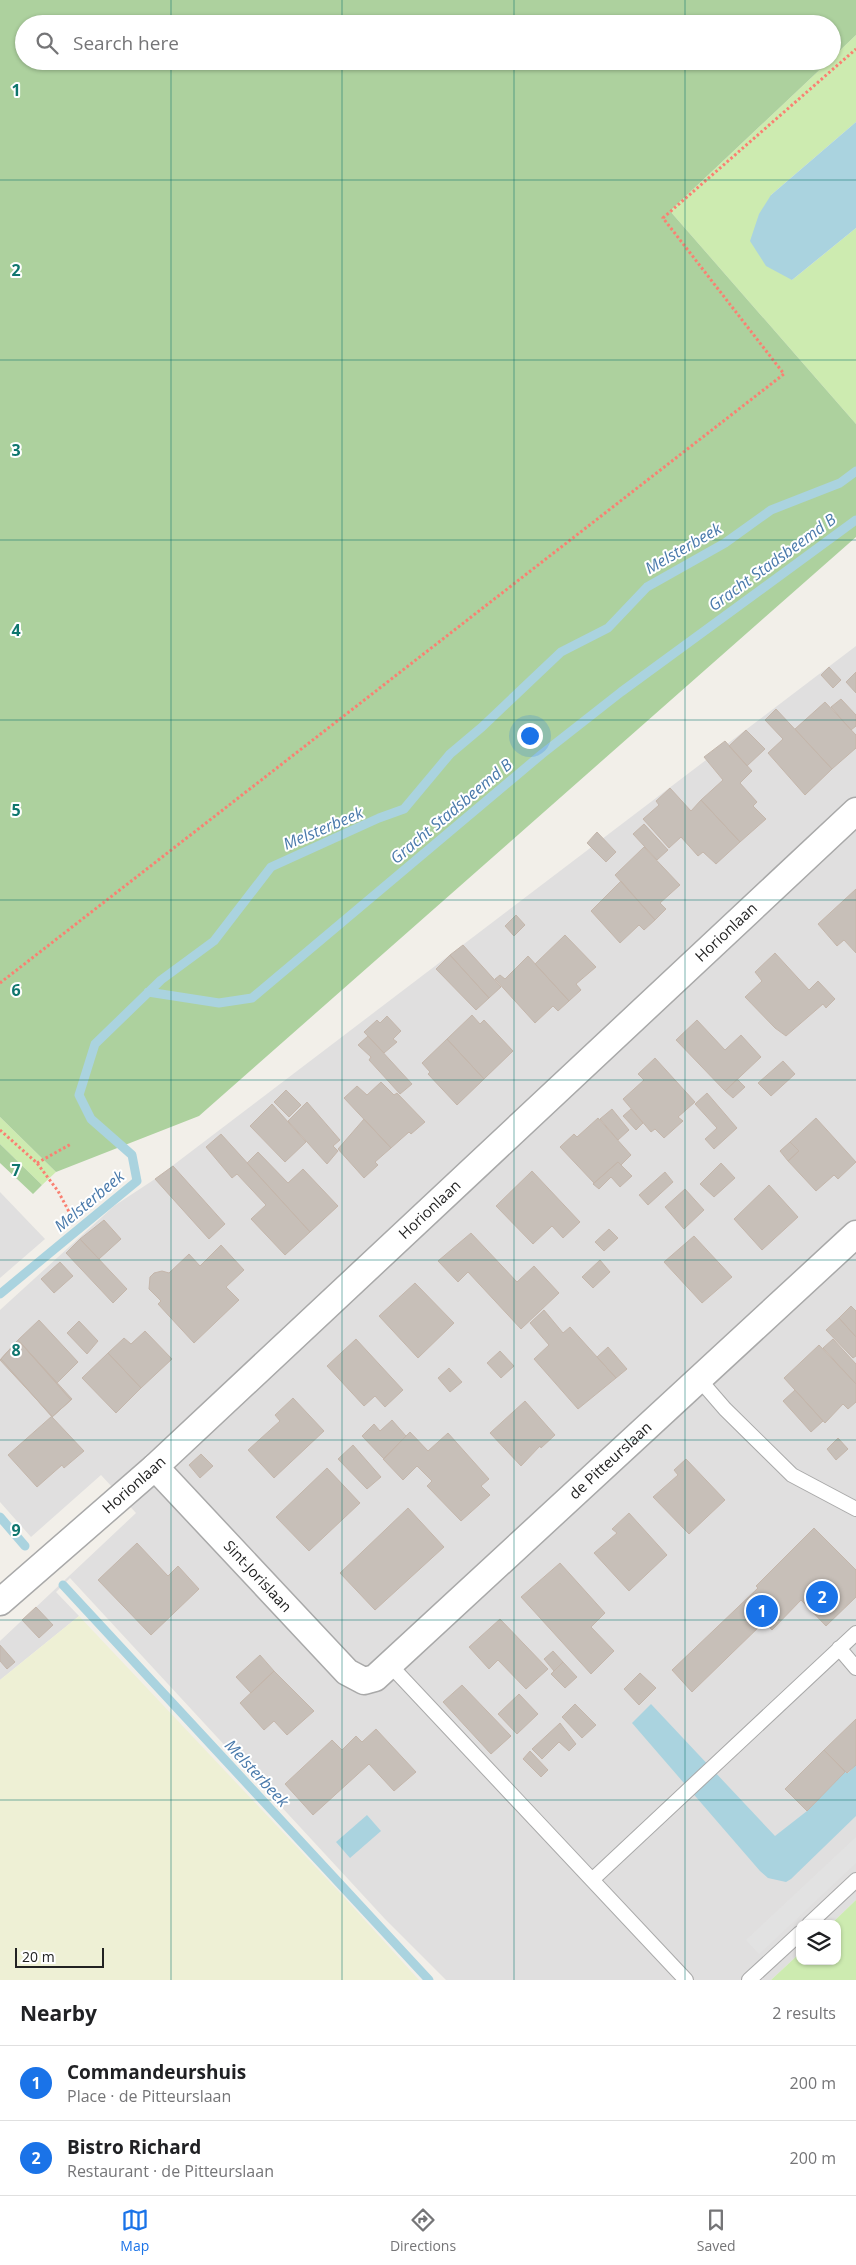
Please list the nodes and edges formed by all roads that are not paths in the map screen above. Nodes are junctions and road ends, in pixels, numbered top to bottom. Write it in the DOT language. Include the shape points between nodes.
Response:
graph roads {
  1 [pos="856,811"];
  2 [pos="856,1234"];
  3 [pos="699,1379"];
  4 [pos="155,1467"];
  5 [pos="856,1509"];
  6 [pos="0,1602"];
  7 [pos="856,1634"];
  8 [pos="839,1648"];
  9 [pos="390,1665"];
  10 [pos="856,1668"];
  11 [pos="364,1681"];
  12 [pos="592,1880"];
  13 [pos="856,1880"];
  14 [pos="813,1920"];
  15 [pos="796,1937"];
  16 [pos="686,1980"];
  17 [pos="749,1980"];
  1 -- 4 [label="street, Horionlaan"];
  2 -- 3 [label="street, de Pitteurslaan"];
  3 -- 5 [label="lane" via="792,1475"];
  3 -- 9 [label="street, de Pitteurslaan"];
  4 -- 6 [label="street, Horionlaan"];
  4 -- 11 [label="street, Sint-Jorislaan" via="347,1672"];
  7 -- 8 [label="lane"];
  8 -- 10 [label="lane"];
  8 -- 12 [label="lane"];
  9 -- 11 [label="street, de Pitteurslaan" via="375,1678"];
  9 -- 12 [label="lane"];
  12 -- 16 [label="lane"];
  13 -- 14 [label="lane"];
  15 -- 17 [label="lane"];
}
